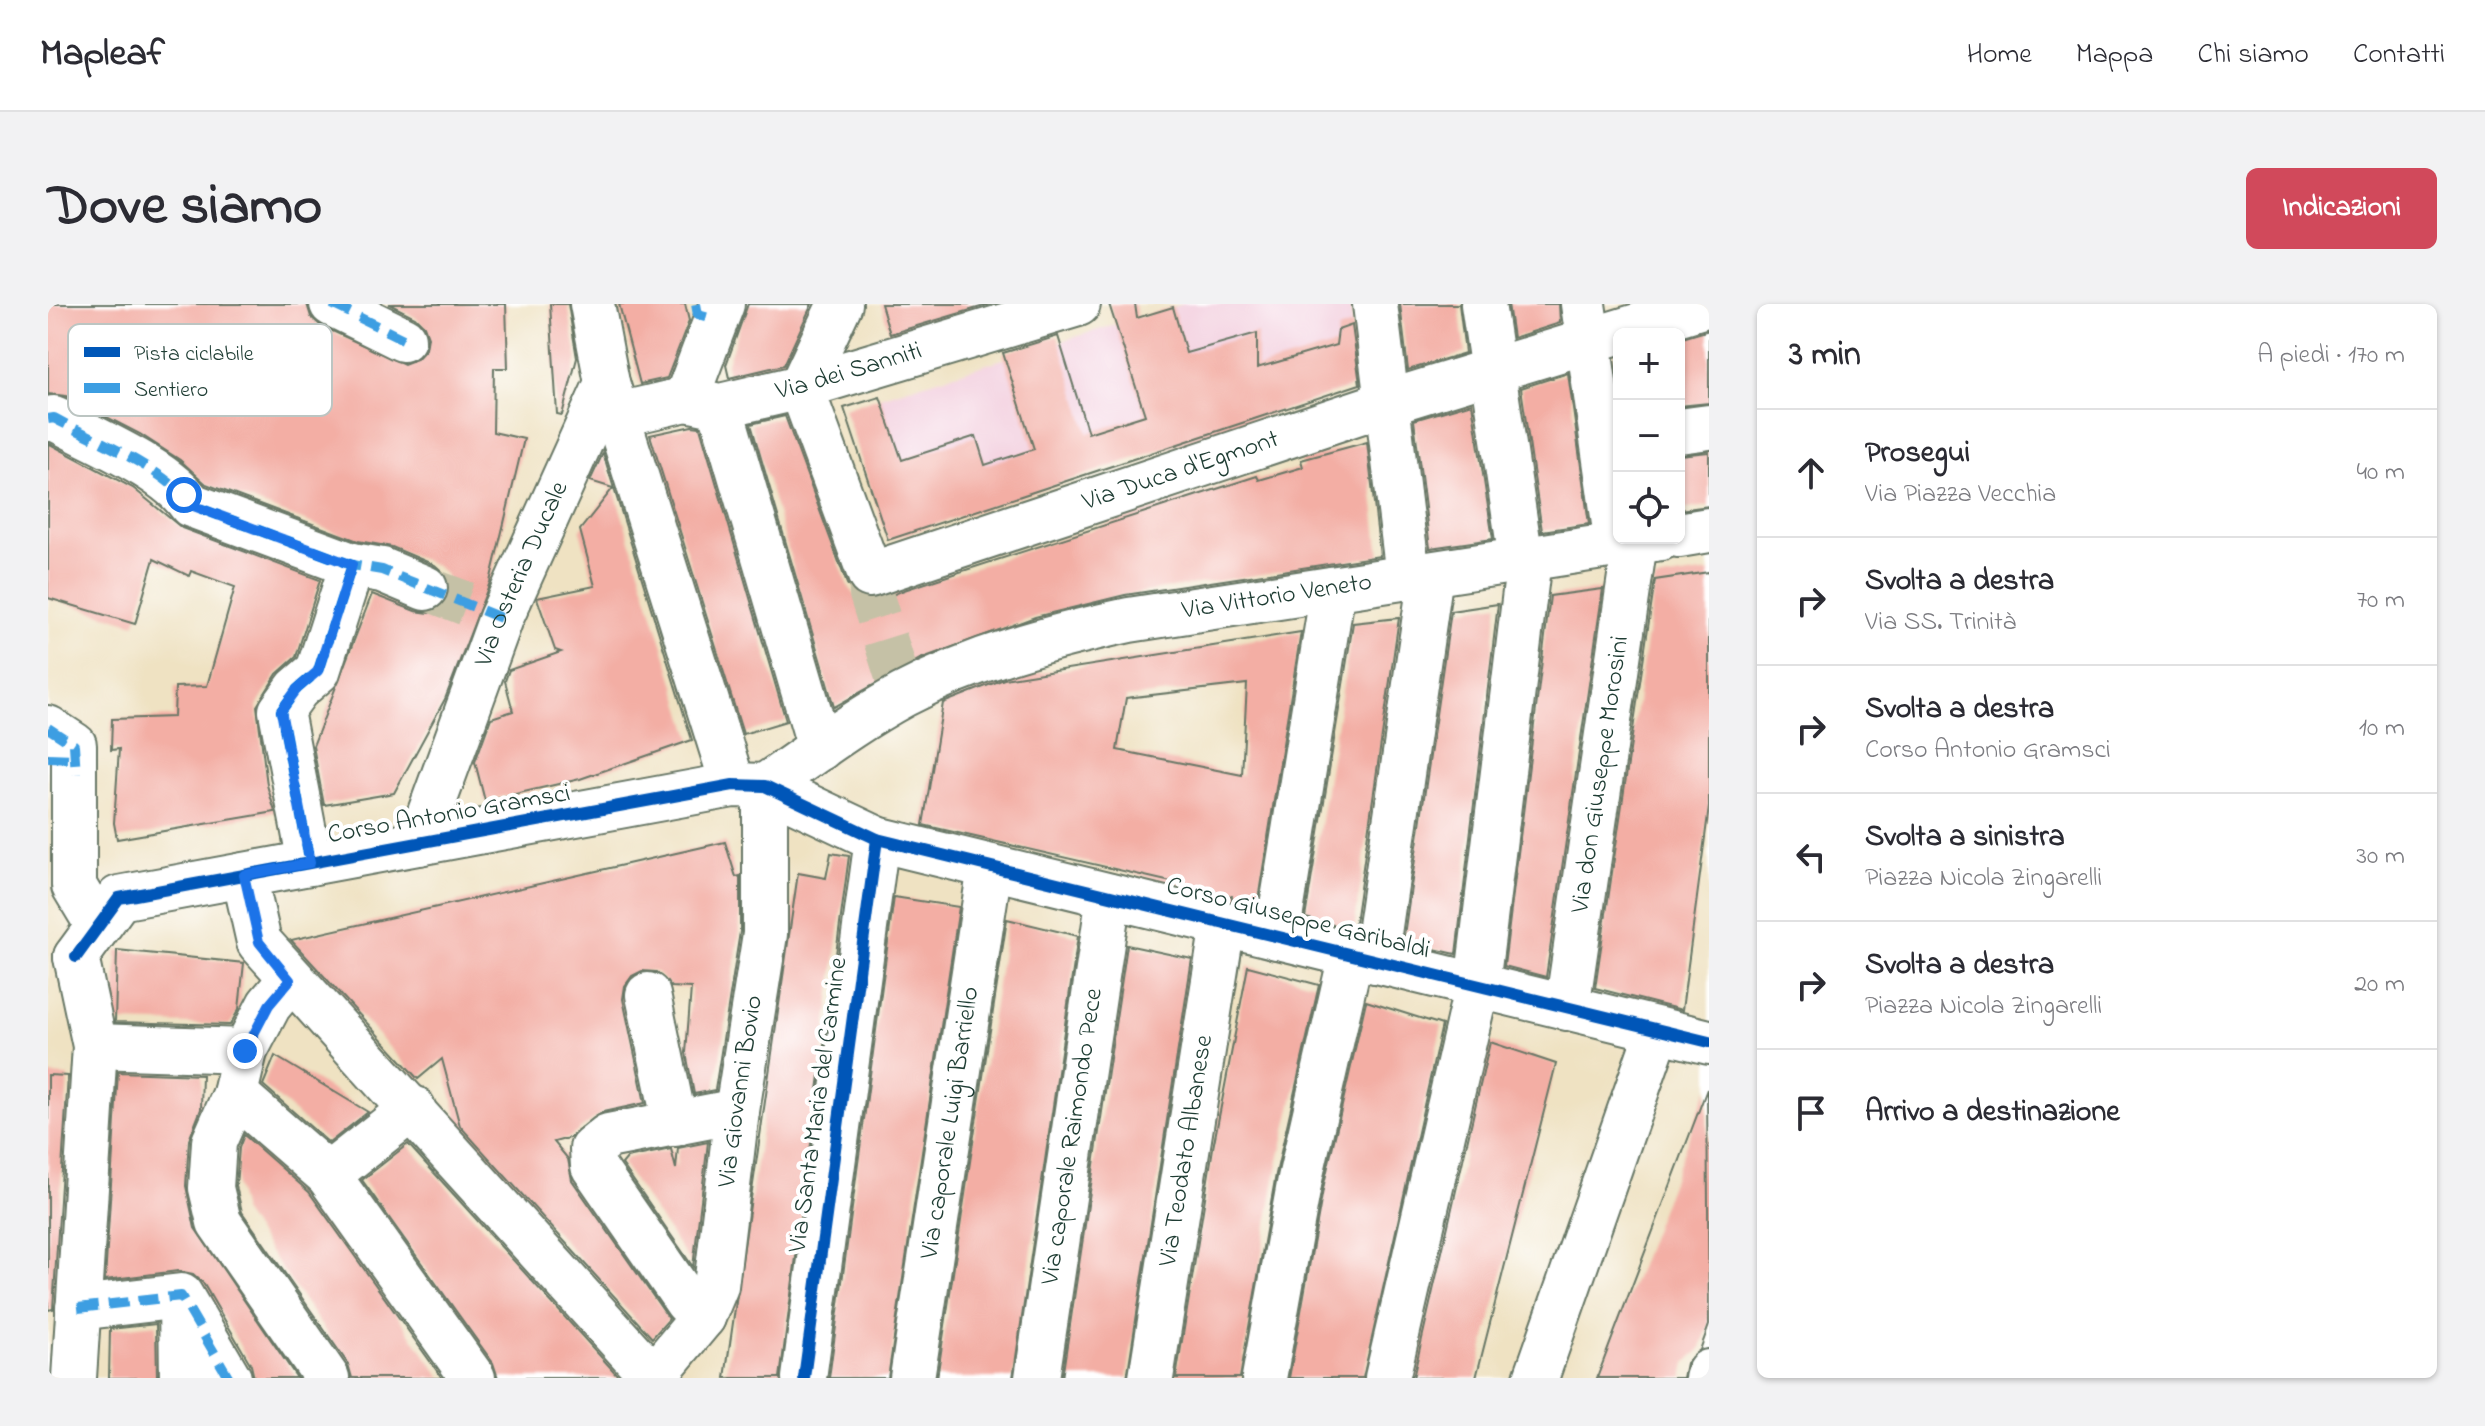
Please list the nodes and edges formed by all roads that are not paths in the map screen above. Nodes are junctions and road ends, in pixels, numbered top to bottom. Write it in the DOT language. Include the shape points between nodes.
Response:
graph roads {
  1 [pos="332,304"];
  2 [pos="592,304"];
  3 [pos="840,304"];
  4 [pos="1078,304"];
  5 [pos="1375,304"];
  6 [pos="1483,304"];
  7 [pos="1689,307"];
  8 [pos="711,309"];
  9 [pos="1008,314"];
  10 [pos="1585,323"];
  11 [pos="403,339"];
  12 [pos="1494,372"];
  13 [pos="801,387"];
  14 [pos="612,399"];
  15 [pos="1389,402"];
  16 [pos="703,403"];
  17 [pos="48,419"];
  18 [pos="1709,427"];
  19 [pos="1685,430"];
  20 [pos="1612,441"];
  21 [pos="1620,472"];
  22 [pos="1709,530"];
  23 [pos="1685,534"];
  24 [pos="1625,544"];
  25 [pos="1638,544"];
  26 [pos="1525,560"];
  27 [pos="352,565"];
  28 [pos="1420,575"];
  29 [pos="425,588"];
  30 [pos="1333,589"];
  31 [pos="814,731"];
  32 [pos="62,755"];
  33 [pos="749,786"];
  34 [pos="877,839"];
  35 [pos="419,843"];
  36 [pos="310,863"];
  37 [pos="990,867"];
  38 [pos="244,875"];
  39 [pos="1109,896"];
  40 [pos="1223,924"];
  41 [pos="1277,937"];
  42 [pos="74,948"];
  43 [pos="1363,958"];
  44 [pos="290,980"];
  45 [pos="1477,985"];
  46 [pos="648,995"];
  47 [pos="1567,1008"];
  48 [pos="1658,1030"];
  49 [pos="1709,1042"];
  50 [pos="95,1046"];
  51 [pos="245,1051"];
  52 [pos="235,1094"];
  53 [pos="413,1108"];
  54 [pos="737,1111"];
  55 [pos="675,1124"];
  56 [pos="328,1175"];
  57 [pos="181,1296"];
  58 [pos="78,1308"];
  59 [pos="703,1317"];
  60 [pos="1709,1372"];
  61 [pos="641,1374"];
  62 [pos="74,1378"];
  63 [pos="182,1378"];
  64 [pos="229,1378"];
  65 [pos="327,1378"];
  66 [pos="473,1378"];
  67 [pos="804,1378"];
  68 [pos="912,1378"];
  69 [pos="1037,1378"];
  70 [pos="1151,1378"];
  71 [pos="1264,1378"];
  72 [pos="1387,1378"];
  73 [pos="1536,1378"];
  74 [pos="1707,1378"];
  1 -- 11 [label="street"];
  2 -- 14 [label="street"];
  3 -- 13 [label="street"];
  4 -- 9 [label="street, Via dei Sanniti"];
  5 -- 15 [label="street"];
  6 -- 12 [label="street"];
  7 -- 10 [label="street, Via Duca d'Egmont"];
  8 -- 16 [label="street"];
  9 -- 13 [label="street, Via dei Sanniti"];
  10 -- 12 [label="street, Via Duca d'Egmont"];
  10 -- 20 [label="street, Via don Giuseppe Morosini"];
  12 -- 15 [label="street, Via Duca d'Egmont"];
  12 -- 26 [label="street"];
  13 -- 15 [label="street, Via Duca d'Egmont" via="870,575"];
  13 -- 16 [label="street, Via dei Sanniti"];
  14 -- 16 [label="street, Via dei Sanniti"];
  14 -- 33 [label="street, Via Giovanni Bovio"];
  14 -- 35 [label="street, Via Osteria Ducale" via="492,614"];
  15 -- 28 [label="street"];
  16 -- 31 [label="street"];
  17 -- 27 [label="street" via="138,463 191,505"];
  18 -- 19 [label="street"];
  20 -- 21 [label="street, Via don Giuseppe Morosini"];
  22 -- 23 [label="street"];
  24 -- 26 [label="street, Via Vittorio Veneto"];
  25 -- 47 [label="street, Via don Giuseppe Morosini"];
  26 -- 28 [label="street, Via Vittorio Veneto"];
  26 -- 45 [label="street"];
  27 -- 29 [label="street" via="382,570"];
  27 -- 36 [label="street" via="318,671 281,711"];
  28 -- 30 [label="street, Via Vittorio Veneto"];
  28 -- 43 [label="street"];
  30 -- 31 [label="street, Via Vittorio Veneto" via="1060,635 901,689"];
  30 -- 41 [label="street"];
  31 -- 33 [label="street, Via Vittorio Veneto"];
  32 -- 42 [label="street"];
  33 -- 34 [label="street, Corso Giuseppe Garibaldi"];
  33 -- 35 [label="street, Corso Antonio Gramsci"];
  33 -- 54 [label="street, Via Giovanni Bovio" via="765,934"];
  34 -- 37 [label="street, Corso Giuseppe Garibaldi"];
  34 -- 67 [label="street, Via Santa Maria del Carmine"];
  35 -- 36 [label="street, Corso Antonio Gramsci"];
  36 -- 38 [label="street, Corso Antonio Gramsci"];
  37 -- 39 [label="street, Corso Giuseppe Garibaldi"];
  37 -- 68 [label="street, Via caporale Luigi Barriello"];
  38 -- 42 [label="street, Corso Antonio Gramsci" via="119,898"];
  38 -- 44 [label="street" via="259,942"];
  39 -- 40 [label="street, Corso Giuseppe Garibaldi"];
  39 -- 69 [label="street, Via caporale Raimondo Pece"];
  40 -- 41 [label="street, Corso Giuseppe Garibaldi"];
  40 -- 70 [label="street, Via Teodato Albanese"];
  41 -- 43 [label="street, Corso Giuseppe Garibaldi"];
  42 -- 50 [label="street"];
  43 -- 45 [label="street, Corso Giuseppe Garibaldi"];
  43 -- 71 [label="street" via="1300,1179"];
  44 -- 51 [label="street" via="269,1005"];
  44 -- 53 [label="street"];
  45 -- 47 [label="street, Corso Giuseppe Garibaldi"];
  45 -- 72 [label="street"];
  46 -- 55 [label="street"];
  47 -- 48 [label="street, Corso Giuseppe Garibaldi"];
  48 -- 49 [label="street, Corso Giuseppe Garibaldi"];
  48 -- 73 [label="street"];
  50 -- 51 [label="street"];
  50 -- 58 [label="street"];
  51 -- 52 [label="street"];
  52 -- 56 [label="street"];
  52 -- 65 [label="street" via="214,1142 211,1188 219,1222"];
  53 -- 56 [label="street"];
  53 -- 61 [label="street"];
  54 -- 55 [label="street"];
  54 -- 59 [label="street, Via Giovanni Bovio" via="716,1286"];
  55 -- 59 [label="street" via="608,1136 592,1149 593,1166 687,1302"];
  56 -- 66 [label="street"];
  57 -- 58 [label="street"];
  57 -- 63 [label="street"];
  57 -- 64 [label="street"];
  58 -- 62 [label="street"];
  59 -- 61 [label="street, Via Giovanni Bovio"];
  60 -- 74 [label="street"];
}
